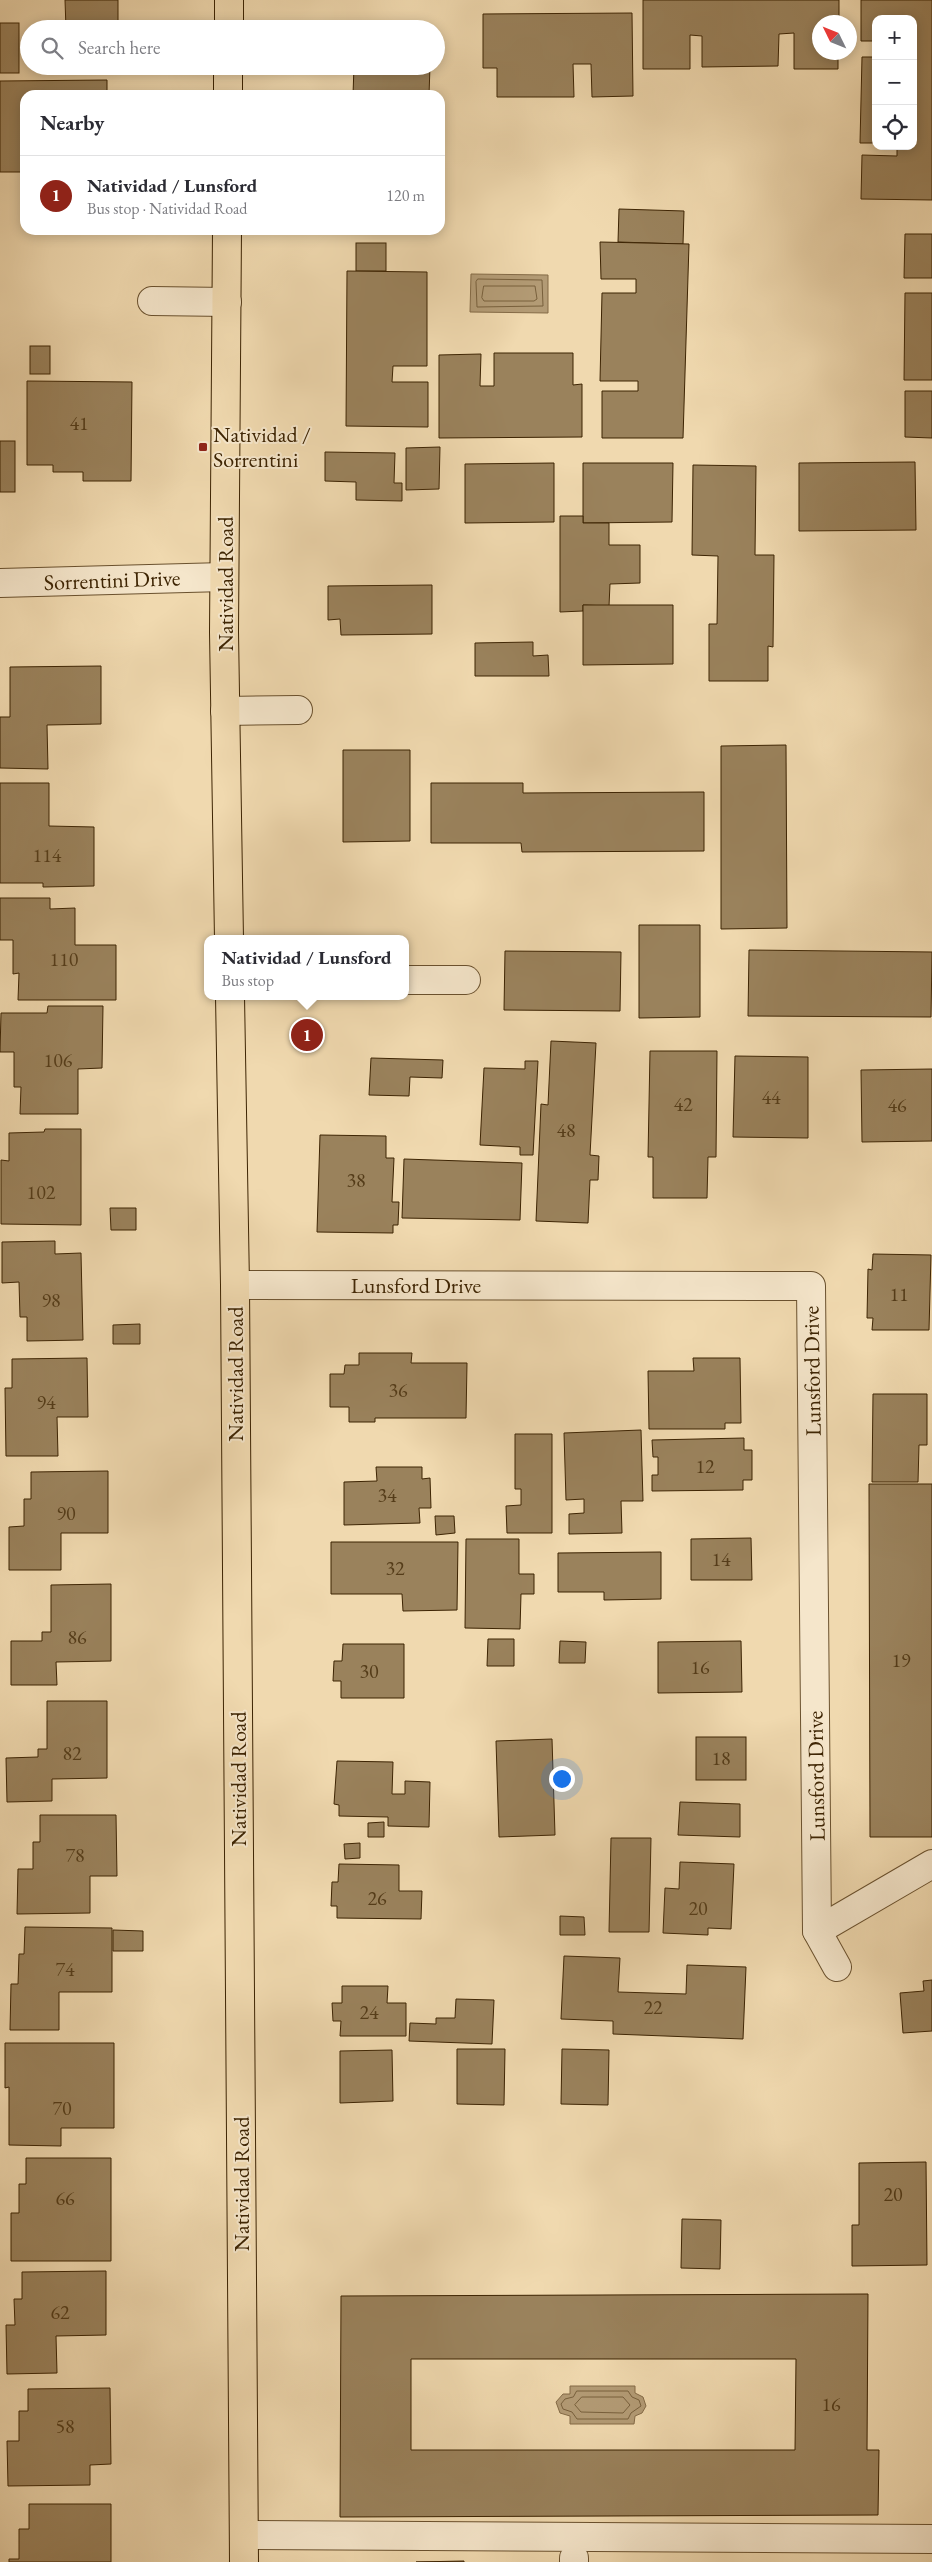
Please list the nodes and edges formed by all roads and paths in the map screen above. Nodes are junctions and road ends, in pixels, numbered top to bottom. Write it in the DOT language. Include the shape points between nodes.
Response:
graph roads {
  1 [pos="229,0"];
  2 [pos="228,20"];
  3 [pos="228,75"];
  4 [pos="228,90"];
  5 [pos="227,235"];
  6 [pos="152,301"];
  7 [pos="228,302"];
  8 [pos="224,577"];
  9 [pos="0,583"];
  10 [pos="298,710"];
  11 [pos="225,711"];
  12 [pos="229,935"];
  13 [pos="409,980"];
  14 [pos="466,980"];
  15 [pos="230,1000"];
  16 [pos="235,1285"];
  17 [pos="932,1864"];
  18 [pos="817,1932"];
  19 [pos="838,1967"];
  20 [pos="244,2535"];
  21 [pos="932,2538"];
  22 [pos="244,2562"];
  1 -- 2 [label="main road"];
  3 -- 4 [label="main road"];
  5 -- 7 [label="main road, Natividad Road"];
  6 -- 7 [label="street"];
  7 -- 8 [label="main road, Natividad Road"];
  8 -- 9 [label="street, Sorrentini Drive"];
  8 -- 11 [label="main road, Natividad Road"];
  10 -- 11 [label="street"];
  11 -- 12 [label="main road, Natividad Road"];
  13 -- 14 [label="street"];
  15 -- 16 [label="main road, Natividad Road"];
  16 -- 18 [label="street, Lunsford Drive" via="811,1286"];
  16 -- 20 [label="main road, Natividad Road"];
  17 -- 18 [label="street"];
  18 -- 19 [label="street"];
  20 -- 21 [label="street"];
  20 -- 22 [label="main road, Natividad Road"];
}
